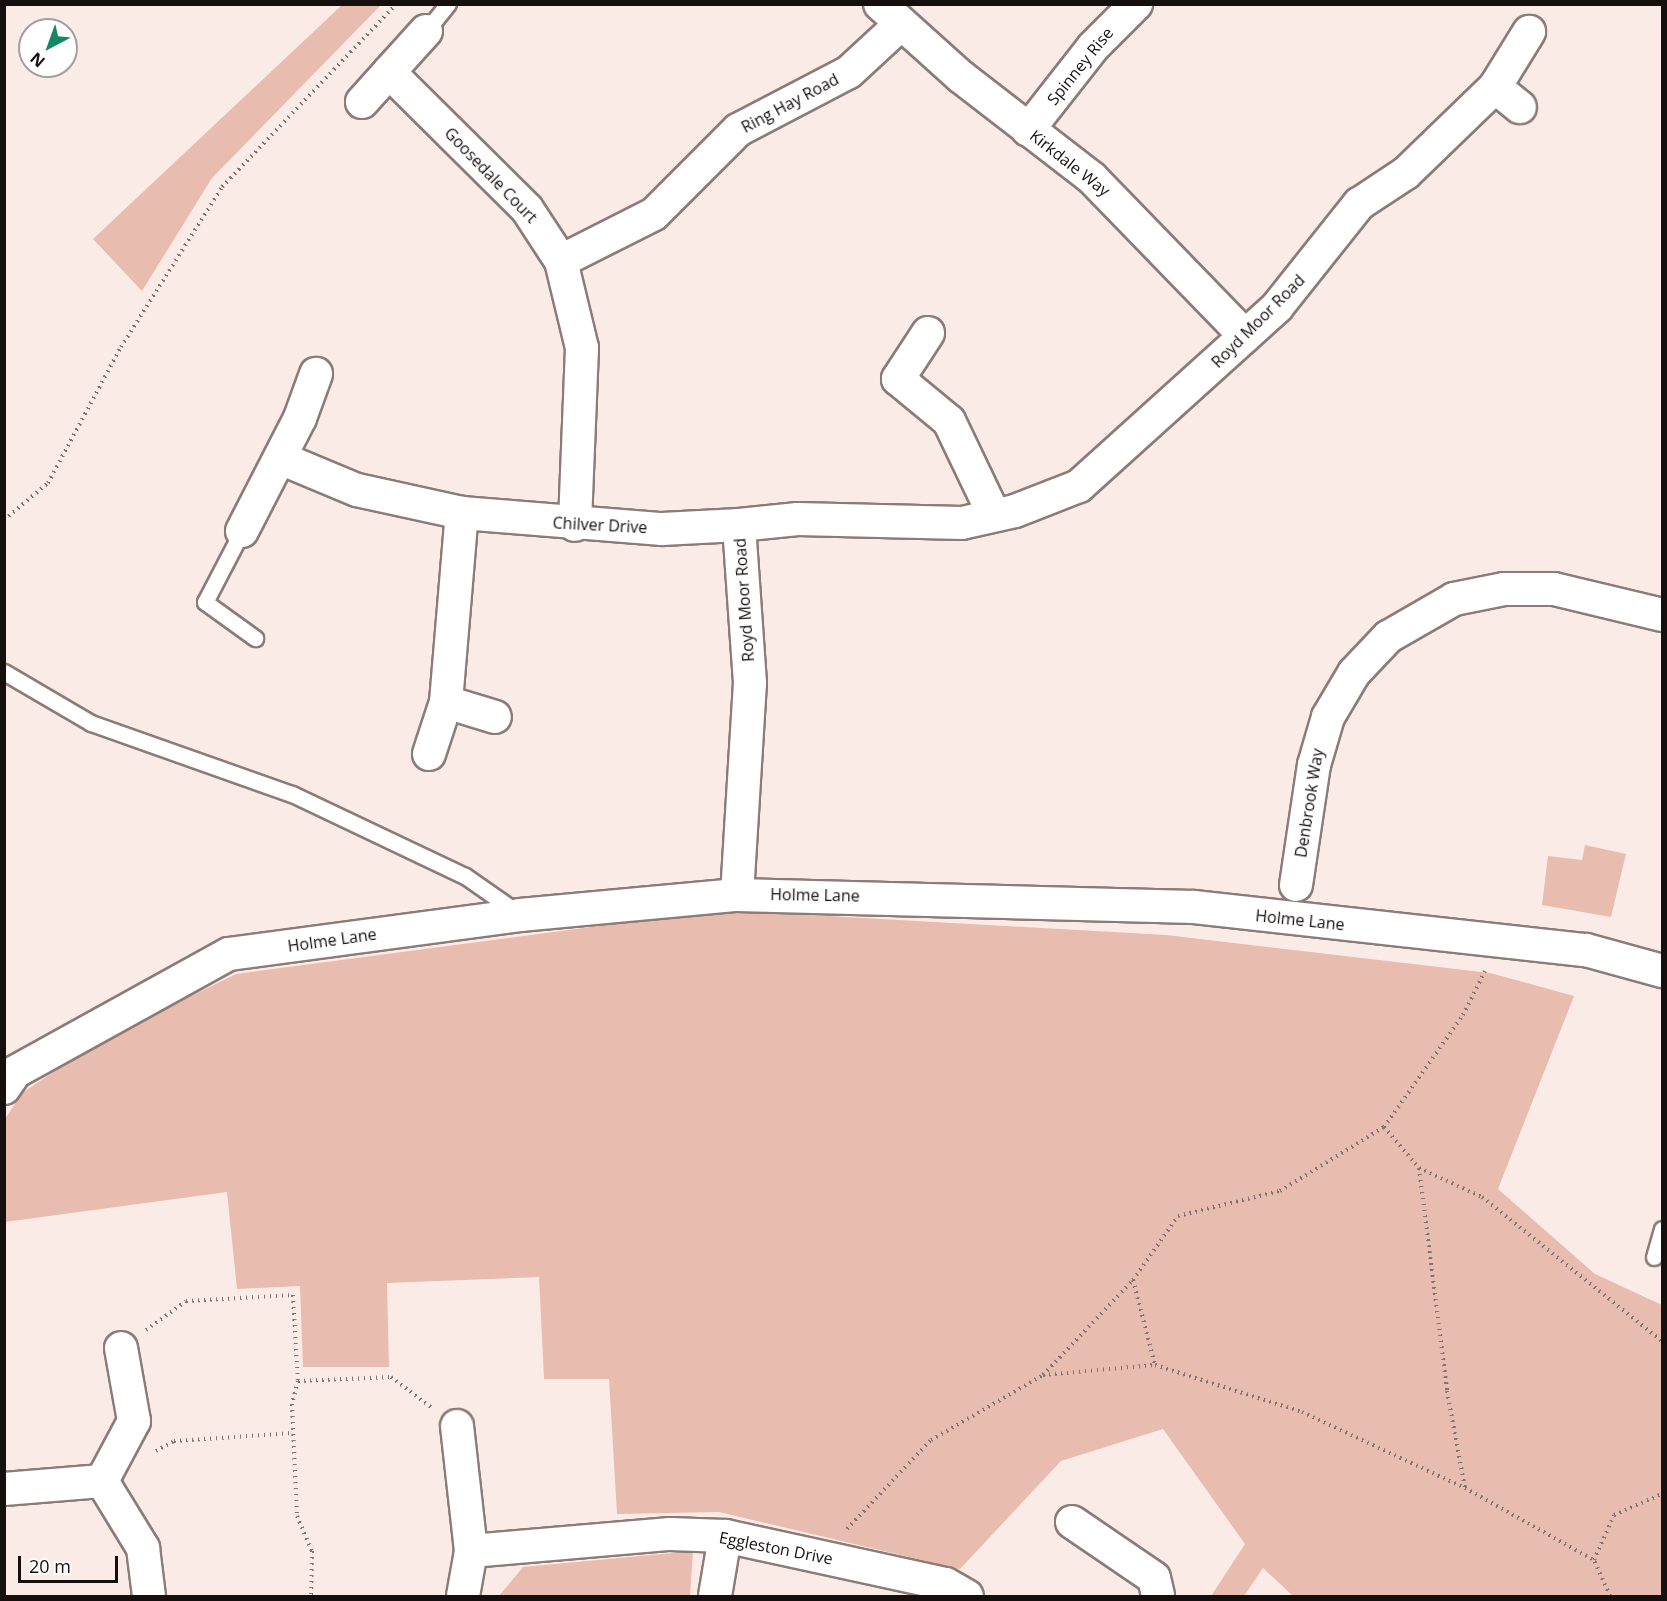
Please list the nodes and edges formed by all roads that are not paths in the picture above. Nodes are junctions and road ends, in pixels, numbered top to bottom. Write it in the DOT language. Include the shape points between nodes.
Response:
graph roads {
  1 [pos="448,4"];
  2 [pos="1136,4"];
  3 [pos="891,14"];
  4 [pos="426,31"];
  5 [pos="1529,32"];
  6 [pos="389,72"];
  7 [pos="1495,87"];
  8 [pos="362,102"];
  9 [pos="1520,107"];
  10 [pos="1029,130"];
  11 [pos="561,261"];
  12 [pos="928,333"];
  13 [pos="1245,336"];
  14 [pos="316,374"];
  15 [pos="280,458"];
  16 [pos="462,513"];
  17 [pos="994,515"];
  18 [pos="575,525"];
  19 [pos="739,525"];
  20 [pos="242,531"];
  21 [pos="1662,615"];
  22 [pos="255,638"];
  23 [pos="4,672"];
  24 [pos="446,702"];
  25 [pos="495,717"];
  26 [pos="429,754"];
  27 [pos="1296,885"];
  28 [pos="737,895"];
  29 [pos="520,915"];
  30 [pos="1662,971"];
  31 [pos="4,1088"];
  32 [pos="1662,1229"];
  33 [pos="1654,1257"];
  34 [pos="121,1348"];
  35 [pos="457,1426"];
  36 [pos="102,1481"];
  37 [pos="4,1489"];
  38 [pos="1072,1522"];
  39 [pos="725,1536"];
  40 [pos="471,1551"];
  41 [pos="149,1596"];
  42 [pos="463,1596"];
  43 [pos="715,1596"];
  44 [pos="967,1596"];
  45 [pos="1158,1596"];
  1 -- 4 [label="lane"];
  2 -- 10 [label="street, Spinney Rise" via="1093,47"];
  3 -- 10 [label="street, Kirkdale Way"];
  3 -- 11 [label="street, Ring Hay Road" via="849,72 738,130 654,214"];
  4 -- 6 [label="street"];
  5 -- 7 [label="street, Royd Moor Road"];
  6 -- 8 [label="street"];
  6 -- 11 [label="street, Goosedale Court" via="526,209"];
  7 -- 9 [label="street"];
  7 -- 13 [label="street, Royd Moor Road" via="1406,173 1359,204 1296,288"];
  10 -- 13 [label="street, Kirkdale Way" via="1124,207"];
  11 -- 18 [label="street, Goosedale Court" via="582,348"];
  12 -- 17 [label="street" via="888,386 950,421"];
  13 -- 17 [label="street, Royd Moor Road" via="1079,486"];
  14 -- 15 [label="street"];
  15 -- 16 [label="street, Chilver Drive" via="357,490"];
  15 -- 20 [label="street"];
  16 -- 18 [label="street, Chilver Drive"];
  16 -- 24 [label="street"];
  17 -- 19 [label="street, Royd Moor Road" via="929,525 798,519"];
  18 -- 19 [label="street, Chilver Drive"];
  19 -- 28 [label="street, Royd Moor Road" via="750,683"];
  20 -- 22 [label="lane" via="206,602"];
  21 -- 27 [label="street, Denbrook Way" via="1554,589 1504,589 1454,599 1388,637 1354,673 1325,725 1314,765"];
  23 -- 29 [label="lane" via="91,723 324,809 465,876"];
  24 -- 25 [label="street"];
  24 -- 26 [label="street"];
  28 -- 29 [label="street, Holme Lane"];
  28 -- 30 [label="street, Holme Lane" via="1194,907 1292,921 1586,950"];
  29 -- 31 [label="street, Holme Lane" via="229,954 15,1072"];
  32 -- 33 [label="lane"];
  34 -- 36 [label="street" via="134,1421"];
  35 -- 40 [label="street"];
  36 -- 37 [label="street"];
  36 -- 41 [label="street" via="143,1548"];
  38 -- 45 [label="street" via="1154,1578"];
  39 -- 40 [label="street, Eggleston Drive" via="670,1534"];
  39 -- 43 [label="street"];
  39 -- 44 [label="street, Eggleston Drive" via="946,1584"];
  40 -- 42 [label="street"];
}
